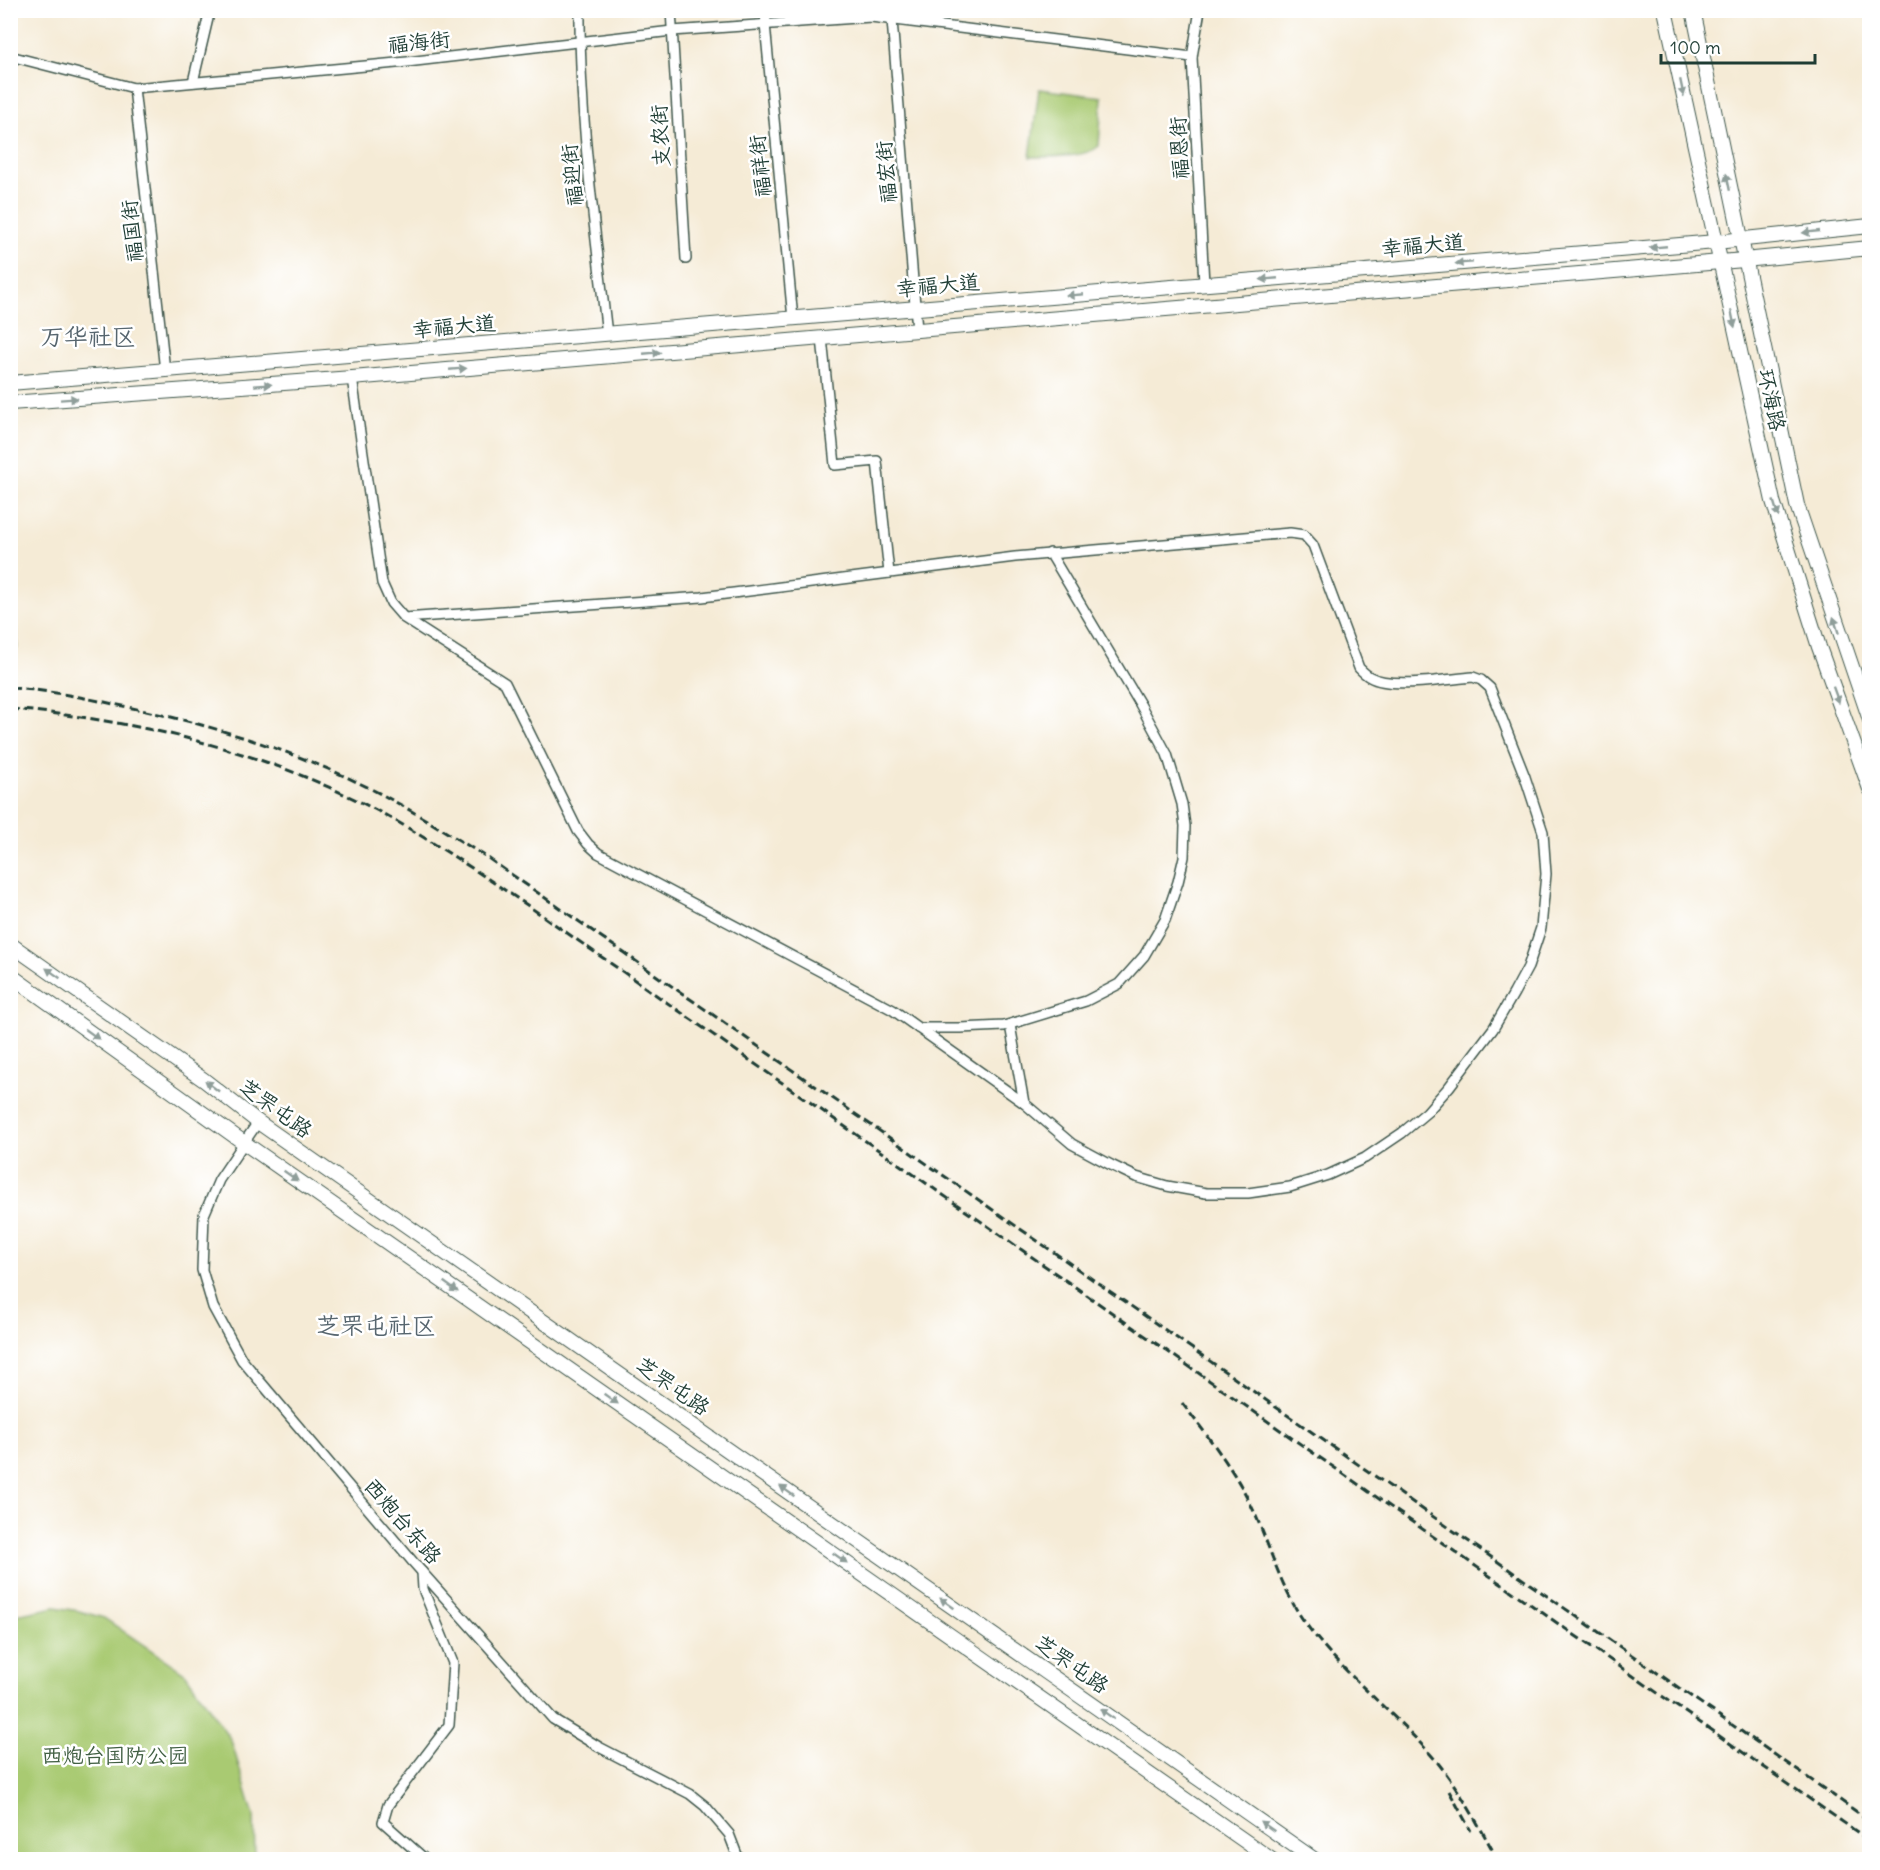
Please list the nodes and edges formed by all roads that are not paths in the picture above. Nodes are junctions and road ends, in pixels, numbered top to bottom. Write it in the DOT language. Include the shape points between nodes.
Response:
graph roads {
  1 [pos="210,10"];
  2 [pos="580,10"];
  3 [pos="671,10"];
  4 [pos="767,10"];
  5 [pos="1200,10"];
  6 [pos="1665,10"];
  7 [pos="1693,10"];
  8 [pos="893,15"];
  9 [pos="765,24"];
  10 [pos="672,31"];
  11 [pos="580,42"];
  12 [pos="10,56"];
  13 [pos="1192,57"];
  14 [pos="193,82"];
  15 [pos="134,87"];
  16 [pos="1869,226"];
  17 [pos="1740,239"];
  18 [pos="1716,242"];
  19 [pos="1869,248"];
  20 [pos="686,259"];
  21 [pos="1744,260"];
  22 [pos="1721,262"];
  23 [pos="1204,284"];
  24 [pos="915,309"];
  25 [pos="793,319"];
  26 [pos="917,330"];
  27 [pos="607,335"];
  28 [pos="822,338"];
  29 [pos="165,371"];
  30 [pos="352,378"];
  31 [pos="10,383"];
  32 [pos="10,403"];
  33 [pos="1050,554"];
  34 [pos="889,573"];
  35 [pos="404,618"];
  36 [pos="1869,720"];
  37 [pos="1869,789"];
  38 [pos="10,944"];
  39 [pos="10,975"];
  40 [pos="1010,1025"];
  41 [pos="918,1028"];
  42 [pos="1024,1103"];
  43 [pos="258,1122"];
  44 [pos="243,1142"];
  45 [pos="422,1572"];
  46 [pos="426,1860"];
  47 [pos="739,1860"];
  48 [pos="1272,1860"];
  49 [pos="1315,1860"];
  1 -- 14 [label="street"];
  2 -- 11 [label="street, 福迎街"];
  3 -- 10 [label="street, 支农街"];
  4 -- 9 [label="street, 福祥街"];
  5 -- 13 [label="street, 福恩街"];
  6 -- 18 [label="main road, 环海路, one-way"];
  17 -- 7 [label="main road, 环海路, one-way"];
  8 -- 9 [label="street, 福海街"];
  8 -- 13 [label="street, 福海街"];
  8 -- 24 [label="street, 福宏街"];
  9 -- 10 [label="street, 福海街"];
  9 -- 25 [label="street, 福祥街"];
  10 -- 11 [label="street, 福海街"];
  10 -- 20 [label="street, 支农街"];
  11 -- 14 [label="street, 福海街"];
  11 -- 27 [label="street, 福迎街" via="587,155"];
  12 -- 15 [label="street, 福海街"];
  13 -- 23 [label="street, 福恩街"];
  14 -- 15 [label="street, 福海街"];
  15 -- 29 [label="street, 福国街"];
  16 -- 17 [label="main road, 幸福大道, one-way"];
  17 -- 18 [label="main road, 幸福大道"];
  17 -- 21 [label="main road, 环海路"];
  18 -- 22 [label="main road, 环海路"];
  18 -- 23 [label="main road, 幸福大道, one-way"];
  19 -- 21 [label="main road, 幸福大道"];
  21 -- 22 [label="main road, 幸福大道"];
  36 -- 21 [label="main road, 环海路, one-way" via="1797,505"];
  22 -- 26 [label="main road, 幸福大道"];
  22 -- 37 [label="main road, 环海路, one-way" via="1773,501"];
  23 -- 24 [label="main road, 幸福大道, one-way"];
  24 -- 25 [label="main road, 幸福大道"];
  24 -- 26 [label="street, 福宏街"];
  25 -- 27 [label="main road, 幸福大道"];
  26 -- 28 [label="main road, 幸福大道"];
  27 -- 29 [label="main road, 幸福大道"];
  30 -- 28 [label="main road, 幸福大道, one-way"];
  28 -- 34 [label="street" via="835,465 877,461"];
  29 -- 31 [label="main road, 幸福大道"];
  32 -- 30 [label="main road, 幸福大道, one-way"];
  30 -- 35 [label="street" via="382,583 391,603"];
  33 -- 34 [label="street"];
  33 -- 40 [label="street" via="1167,754 1182,804 1184,858 1165,920 1144,956 1119,984 1086,1001"];
  33 -- 42 [label="street" via="1290,533 1304,535 1313,545 1359,668 1369,677 1398,683 1473,677 1490,688 1543,832 1546,874 1541,928 1528,967 1492,1029 1426,1112 1365,1158 1328,1175 1248,1193 1206,1193 1167,1186 1136,1177 1072,1144"];
  34 -- 35 [label="street" via="702,597"];
  35 -- 41 [label="street" via="505,683 578,831 598,853 893,1010"];
  43 -- 38 [label="main road, 芝罘屯路, one-way"];
  39 -- 44 [label="main road, one-way"];
  40 -- 41 [label="street"];
  40 -- 42 [label="street"];
  41 -- 42 [label="street"];
  43 -- 44 [label="street, 西炮台东路"];
  49 -- 43 [label="main road, 芝罘屯路, one-way"];
  44 -- 45 [label="street, 西炮台东路" via="219,1180 204,1215 202,1270 213,1306 242,1360"];
  44 -- 48 [label="main road, one-way"];
  45 -- 46 [label="street" via="423,1589 453,1663 449,1725 388,1806 383,1822"];
  45 -- 47 [label="street, 西炮台东路" via="553,1719 690,1794 729,1834"];
}
